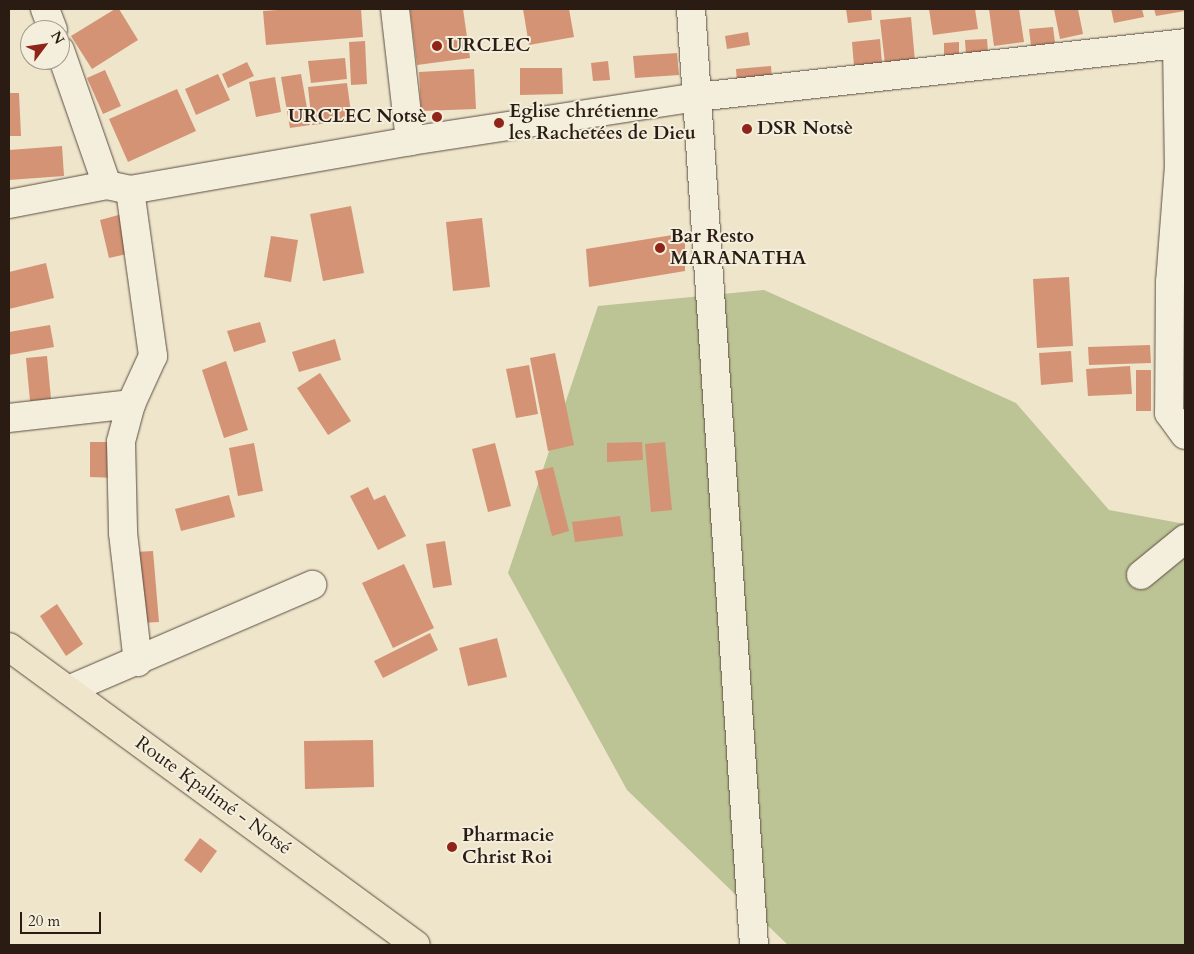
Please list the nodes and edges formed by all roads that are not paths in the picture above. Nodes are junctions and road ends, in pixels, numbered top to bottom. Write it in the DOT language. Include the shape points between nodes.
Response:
graph roads {
  1 [pos="395,9"];
  2 [pos="691,9"];
  3 [pos="1181,43"];
  4 [pos="69,70"];
  5 [pos="697,97"];
  6 [pos="410,141"];
  7 [pos="119,187"];
  8 [pos="9,204"];
  9 [pos="131,404"];
  10 [pos="9,418"];
  11 [pos="1185,435"];
  12 [pos="1185,539"];
  13 [pos="1141,575"];
  14 [pos="312,585"];
  15 [pos="9,647"];
  16 [pos="138,662"];
  17 [pos="68,690"];
  18 [pos="416,945"];
  19 [pos="754,945"];
  1 -- 6 [label="street"];
  2 -- 5 [label="street"];
  3 -- 5 [label="street"];
  3 -- 11 [label="street" via="1179,166 1170,282 1169,413"];
  4 -- 7 [label="street"];
  5 -- 6 [label="street"];
  5 -- 19 [label="street"];
  6 -- 7 [label="street"];
  7 -- 8 [label="street"];
  7 -- 9 [label="street" via="153,356"];
  9 -- 10 [label="street"];
  9 -- 16 [label="street" via="121,442 123,506"];
  12 -- 13 [label="street"];
  14 -- 16 [label="street"];
  15 -- 17 [label="main road, Route Kpalimé - Notsé"];
  16 -- 17 [label="street"];
  17 -- 18 [label="main road, Route Kpalimé - Notsé"];
}
